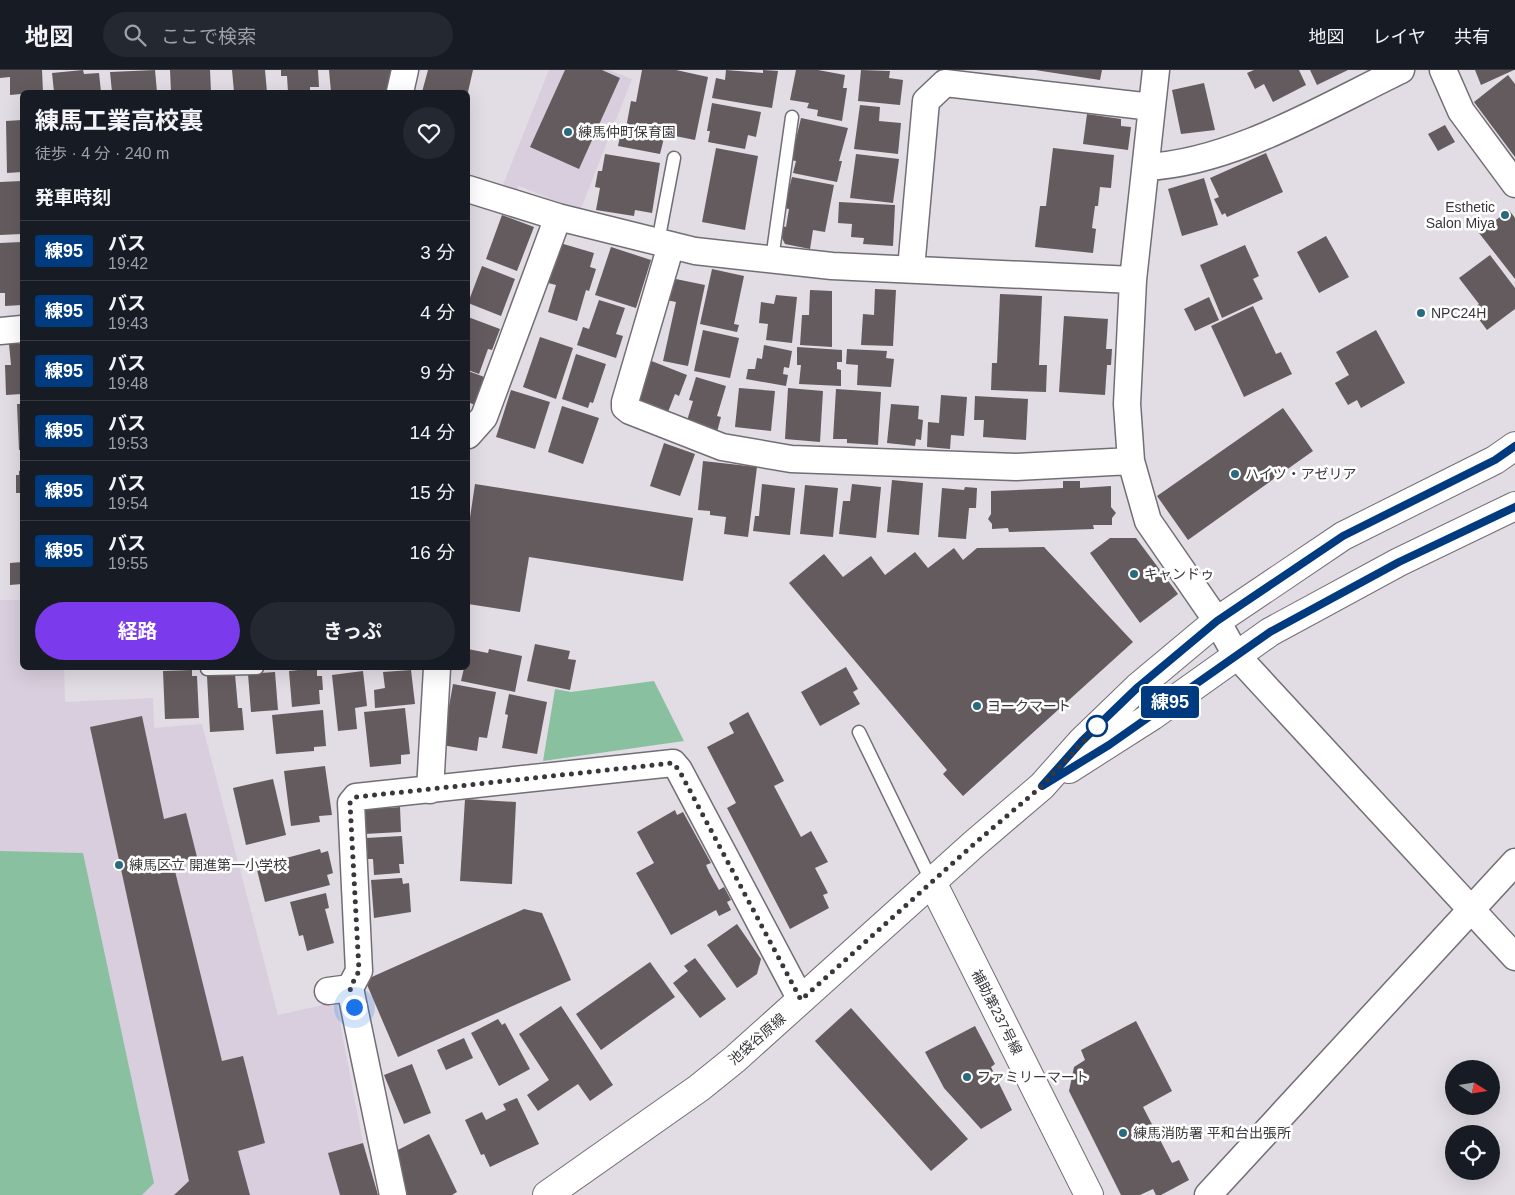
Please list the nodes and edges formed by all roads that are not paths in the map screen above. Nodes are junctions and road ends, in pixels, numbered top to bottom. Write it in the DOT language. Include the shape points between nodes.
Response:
graph roads {
  1 [pos="405,70"];
  2 [pos="1156,70"];
  3 [pos="1401,70"];
  4 [pos="1443,70"];
  5 [pos="400,90"];
  6 [pos="1152,108"];
  7 [pos="792,117"];
  8 [pos="674,158"];
  9 [pos="1146,167"];
  10 [pos="1515,184"];
  11 [pos="470,190"];
  12 [pos="558,217"];
  13 [pos="664,244"];
  14 [pos="772,259"];
  15 [pos="912,269"];
  16 [pos="1133,280"];
  17 [pos="20,329"];
  18 [pos="0,331"];
  19 [pos="470,433"];
  20 [pos="1515,446"];
  21 [pos="1131,461"];
  22 [pos="1515,490"];
  23 [pos="1515,506"];
  24 [pos="1399,562"];
  25 [pos="1217,621"];
  26 [pos="1236,656"];
  27 [pos="437,670"];
  28 [pos="859,732"];
  29 [pos="1042,786"];
  30 [pos="430,790"];
  31 [pos="1515,862"];
  32 [pos="932,882"];
  33 [pos="1471,909"];
  34 [pos="1515,957"];
  35 [pos="801,1000"];
  36 [pos="393,1195"];
  37 [pos="547,1195"];
  38 [pos="1089,1195"];
  39 [pos="1208,1195"];
  1 -- 5 [label="street"];
  2 -- 6 [label="street"];
  3 -- 9 [label="street" via="1225,152 1166,166"];
  4 -- 10 [label="street" via="1461,111"];
  6 -- 9 [label="street"];
  6 -- 15 [label="street" via="945,83 926,100"];
  7 -- 14 [label="lane"];
  8 -- 13 [label="lane"];
  9 -- 16 [label="street"];
  11 -- 12 [label="street"];
  12 -- 13 [label="street"];
  12 -- 19 [label="street" via="484,417"];
  13 -- 14 [label="street" via="695,251"];
  13 -- 21 [label="street" via="625,402 630,411 722,447 791,459 1016,467"];
  14 -- 15 [label="street" via="832,266"];
  15 -- 16 [label="street"];
  16 -- 21 [label="street" via="1126,404"];
  17 -- 18 [label="street"];
  20 -- 25 [label="main road, 池袋谷原線" via="1495,460 1343,536"];
  21 -- 25 [label="street" via="1148,521"];
  22 -- 24 [label="main road"];
  23 -- 24 [label="main road"];
  24 -- 26 [label="main road, 池袋谷原線" via="1270,632"];
  25 -- 26 [label="street"];
  25 -- 29 [label="main road, 池袋谷原線" via="1138,687 1082,741"];
  26 -- 29 [label="main road, 池袋谷原線" via="1109,745"];
  26 -- 33 [label="street"];
  27 -- 30 [label="street"];
  28 -- 32 [label="lane"];
  29 -- 32 [label="main road, 池袋谷原線"];
  30 -- 35 [label="street" via="673,763"];
  30 -- 36 [label="street" via="352,799 359,971 339,990"];
  31 -- 33 [label="street"];
  32 -- 35 [label="main road, 池袋谷原線"];
  32 -- 38 [label="main road, 補助第237号線"];
  33 -- 34 [label="street"];
  33 -- 39 [label="street"];
  35 -- 37 [label="main road, 池袋谷原線" via="699,1088"];
}
